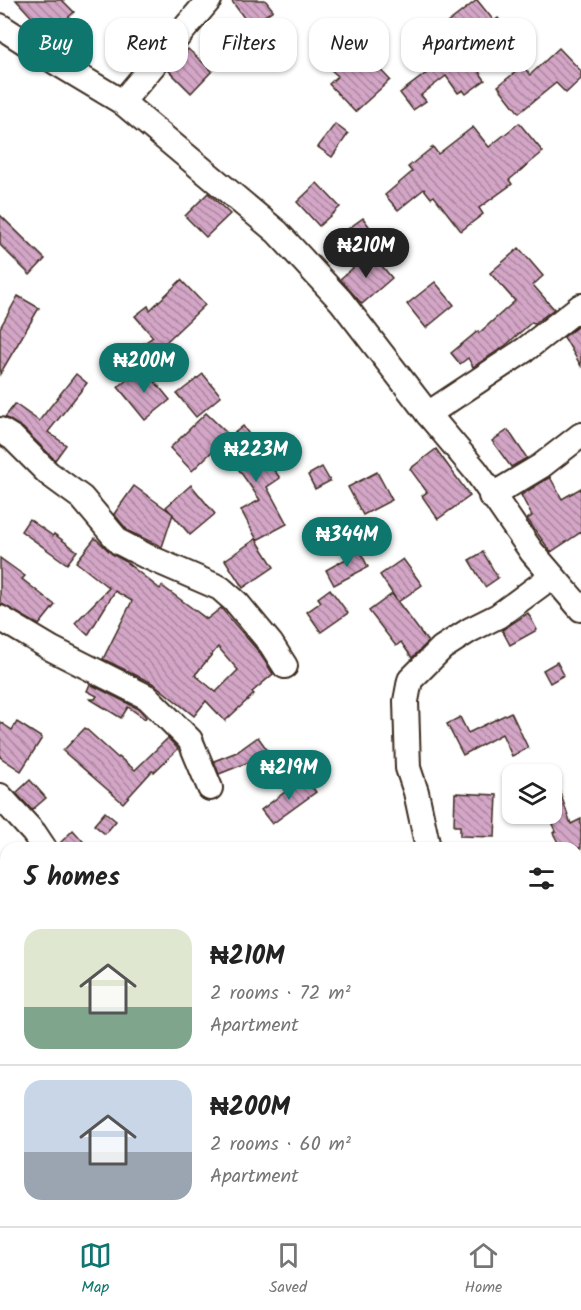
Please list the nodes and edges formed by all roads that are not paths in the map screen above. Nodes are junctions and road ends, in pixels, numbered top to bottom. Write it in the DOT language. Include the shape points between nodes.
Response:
graph roads {
  1 [pos="209,0"];
  2 [pos="0,26"];
  3 [pos="122,102"];
  4 [pos="581,306"];
  5 [pos="428,414"];
  6 [pos="0,430"];
  7 [pos="581,435"];
  8 [pos="491,496"];
  9 [pos="552,577"];
  10 [pos="581,609"];
  11 [pos="0,618"];
  12 [pos="285,666"];
  13 [pos="210,788"];
  14 [pos="0,796"];
  15 [pos="40,842"];
  16 [pos="427,842"];
  1 -- 3 [label="street"];
  2 -- 3 [label="street"];
  3 -- 5 [label="street" via="277,232 341,301"];
  4 -- 5 [label="street"];
  5 -- 8 [label="street" via="476,471"];
  6 -- 12 [label="street" via="82,498 119,542 220,588 244,611"];
  7 -- 8 [label="street" via="541,466"];
  8 -- 9 [label="street"];
  9 -- 10 [label="street"];
  9 -- 16 [label="street" via="498,616 442,648 410,680 406,701 408,768"];
  11 -- 13 [label="street" via="147,697 190,740"];
  14 -- 15 [label="street"];
}
